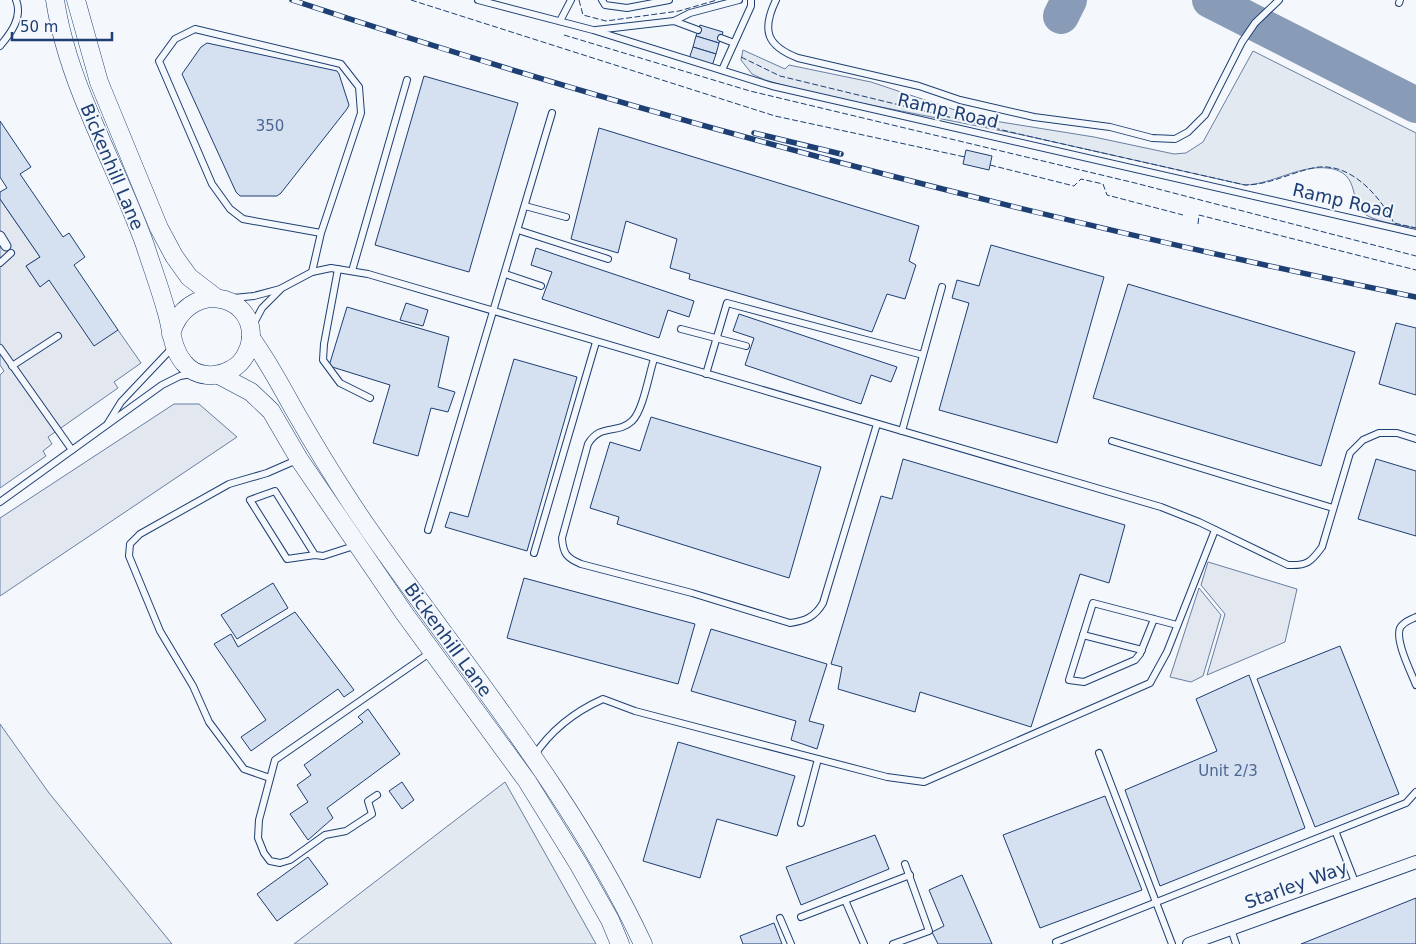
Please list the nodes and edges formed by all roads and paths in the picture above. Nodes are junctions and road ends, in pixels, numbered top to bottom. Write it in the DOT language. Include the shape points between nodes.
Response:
graph roads {
  1 [pos="16,0"];
  2 [pos="55,0"];
  3 [pos="76,0"];
  4 [pos="478,0"];
  5 [pos="571,0"];
  6 [pos="602,0"];
  7 [pos="670,0"];
  8 [pos="739,0"];
  9 [pos="751,0"];
  10 [pos="776,0"];
  11 [pos="1279,0"];
  12 [pos="560,21"];
  13 [pos="674,21"];
  14 [pos="593,30"];
  15 [pos="698,30"];
  16 [pos="720,38"];
  17 [pos="734,43"];
  18 [pos="0,46"];
  19 [pos="722,70"];
  20 [pos="407,80"];
  21 [pos="552,113"];
  22 [pos="525,206"];
  23 [pos="566,217"];
  24 [pos="518,230"];
  25 [pos="321,233"];
  26 [pos="1416,234"];
  27 [pos="0,236"];
  28 [pos="9,250"];
  29 [pos="608,259"];
  30 [pos="0,263"];
  31 [pos="338,269"];
  32 [pos="312,272"];
  33 [pos="352,272"];
  34 [pos="505,274"];
  35 [pos="541,286"];
  36 [pos="942,287"];
  37 [pos="280,289"];
  38 [pos="220,298"];
  39 [pos="494,312"];
  40 [pos="681,329"];
  41 [pos="250,335"];
  42 [pos="58,336"];
  43 [pos="717,339"];
  44 [pos="173,340"];
  45 [pos="596,342"];
  46 [pos="746,346"];
  47 [pos="0,348"];
  48 [pos="923,355"];
  49 [pos="654,359"];
  50 [pos="12,366"];
  51 [pos="198,373"];
  52 [pos="706,374"];
  53 [pos="220,375"];
  54 [pos="370,398"];
  55 [pos="877,424"];
  56 [pos="106,426"];
  57 [pos="902,431"];
  58 [pos="1416,439"];
  59 [pos="1112,441"];
  60 [pos="72,450"];
  61 [pos="299,459"];
  62 [pos="0,502"];
  63 [pos="1333,508"];
  64 [pos="428,530"];
  65 [pos="1215,530"];
  66 [pos="358,545"];
  67 [pos="534,553"];
  68 [pos="315,554"];
  69 [pos="1416,617"];
  70 [pos="1154,619"];
  71 [pos="1177,625"];
  72 [pos="1083,636"];
  73 [pos="1142,650"];
  74 [pos="432,651"];
  75 [pos="1416,685"];
  76 [pos="1099,753"];
  77 [pos="533,757"];
  78 [pos="818,759"];
  79 [pos="270,778"];
  80 [pos="1416,792"];
  81 [pos="377,795"];
  82 [pos="801,823"];
  83 [pos="1336,833"];
  84 [pos="1416,862"];
  85 [pos="905,864"];
  86 [pos="910,875"];
  87 [pos="1355,882"];
  88 [pos="845,900"];
  89 [pos="1157,903"];
  90 [pos="801,917"];
  91 [pos="780,918"];
  92 [pos="1231,928"];
  93 [pos="1056,942"];
  94 [pos="620,944"];
  95 [pos="643,944"];
  96 [pos="791,944"];
  97 [pos="864,944"];
  98 [pos="893,944"];
  99 [pos="1172,944"];
  100 [pos="1190,944"];
  101 [pos="1236,944"];
  1 -- 18 [label="lane" via="19,8 16,22"];
  2 -- 44 [label="main road, Bickenhill Lane" via="75,81 144,243 167,311"];
  3 -- 38 [label="main road, Bickenhill Lane" via="99,82 160,228 189,277"];
  4 -- 12 [label="lane, Ramp Road"];
  5 -- 12 [label="lane"];
  6 -- 7 [label="lane" via="605,5 627,8"];
  8 -- 13 [label="lane" via="690,13"];
  9 -- 17 [label="lane"];
  10 -- 11 [label="lane" via="767,32 778,48 798,58 1034,117 1110,127 1152,138 1175,139 1188,132 1205,115 1242,42 1255,23"];
  12 -- 14 [label="lane, Ramp Road"];
  13 -- 14 [label="lane"];
  13 -- 15 [label="lane"];
  14 -- 19 [label="lane, Ramp Road"];
  16 -- 17 [label="lane"];
  17 -- 19 [label="lane"];
  19 -- 26 [label="lane, Ramp Road" via="772,86"];
  20 -- 33 [label="lane"];
  21 -- 22 [label="lane"];
  22 -- 23 [label="lane"];
  22 -- 24 [label="lane"];
  24 -- 29 [label="lane"];
  24 -- 34 [label="lane"];
  25 -- 25 [label="lane" via="243,218 230,210 212,184 159,61 175,39 195,29 342,64 359,87 361,113"];
  25 -- 32 [label="lane"];
  27 -- 28 [label="street"];
  28 -- 30 [label="lane"];
  31 -- 32 [label="lane"];
  31 -- 33 [label="lane"];
  31 -- 54 [label="lane" via="323,360 340,384"];
  32 -- 37 [label="lane"];
  33 -- 39 [label="lane"];
  34 -- 35 [label="lane"];
  34 -- 39 [label="lane"];
  36 -- 48 [label="lane"];
  37 -- 38 [label="lane" via="254,296"];
  37 -- 41 [label="lane" via="262,308"];
  38 -- 41 [label="main road" via="242,313"];
  38 -- 44 [label="main road" via="198,299 183,309"];
  39 -- 45 [label="lane"];
  39 -- 64 [label="lane"];
  40 -- 43 [label="lane"];
  41 -- 53 [label="main road" via="247,353 241,362"];
  41 -- 77 [label="main road, Bickenhill Lane" via="355,509"];
  42 -- 50 [label="lane"];
  43 -- 46 [label="lane"];
  43 -- 48 [label="lane" via="727,304"];
  43 -- 52 [label="lane"];
  44 -- 51 [label="main road" via="186,366"];
  44 -- 56 [label="lane" via="120,402"];
  45 -- 49 [label="lane"];
  45 -- 67 [label="lane"];
  47 -- 50 [label="lane"];
  48 -- 57 [label="lane"];
  49 -- 52 [label="lane"];
  49 -- 55 [label="lane" via="638,413 623,426 593,435 588,444 562,538 563,551 568,558 581,564 790,623 802,622 818,611 823,603"];
  50 -- 60 [label="lane"];
  51 -- 53 [label="main road"];
  51 -- 56 [label="lane" via="180,376 162,385"];
  52 -- 55 [label="lane"];
  53 -- 61 [label="main road, Bickenhill Lane" via="258,398 271,411"];
  55 -- 57 [label="lane"];
  56 -- 60 [label="lane"];
  57 -- 65 [label="lane" via="1161,507"];
  58 -- 63 [label="lane" via="1388,433 1363,440 1350,453"];
  59 -- 63 [label="lane"];
  60 -- 62 [label="lane"];
  61 -- 66 [label="main road, Bickenhill Lane"];
  61 -- 79 [label="lane" via="230,484 140,534 130,544 129,556 160,630 194,686 209,722 244,769"];
  63 -- 65 [label="lane" via="1322,547 1313,559 1302,566 1288,565"];
  65 -- 71 [label="lane"];
  66 -- 68 [label="lane" via="323,556"];
  66 -- 74 [label="main road, Bickenhill Lane"];
  68 -- 68 [label="lane" via="275,491 250,500 287,559"];
  69 -- 75 [label="lane" via="1400,628 1399,639"];
  70 -- 71 [label="lane"];
  70 -- 72 [label="lane" via="1094,603"];
  70 -- 73 [label="lane"];
  71 -- 78 [label="lane" via="1150,683 924,782 887,777"];
  72 -- 73 [label="lane"];
  72 -- 73 [label="lane" via="1069,680 1084,682 1135,660"];
  74 -- 79 [label="lane" via="275,760"];
  74 -- 94 [label="main road, Bickenhill Lane" via="527,781 579,865"];
  76 -- 89 [label="lane"];
  77 -- 78 [label="lane" via="545,738 560,725 603,699 635,711"];
  77 -- 95 [label="main road, Bickenhill Lane" via="583,831"];
  78 -- 82 [label="lane"];
  79 -- 81 [label="lane" via="259,820 258,838 270,861 280,863 290,860 325,836 346,831 372,814 368,800"];
  80 -- 83 [label="lane" via="1406,803"];
  83 -- 87 [label="lane"];
  83 -- 89 [label="lane"];
  84 -- 87 [label="street, Starley Way"];
  85 -- 86 [label="lane"];
  86 -- 88 [label="lane"];
  86 -- 98 [label="lane" via="929,931"];
  87 -- 92 [label="street, Starley Way"];
  88 -- 90 [label="lane"];
  88 -- 97 [label="lane"];
  89 -- 93 [label="lane"];
  89 -- 99 [label="lane"];
  91 -- 96 [label="lane"];
  92 -- 100 [label="street, Starley Way"];
  92 -- 101 [label="lane"];
}
